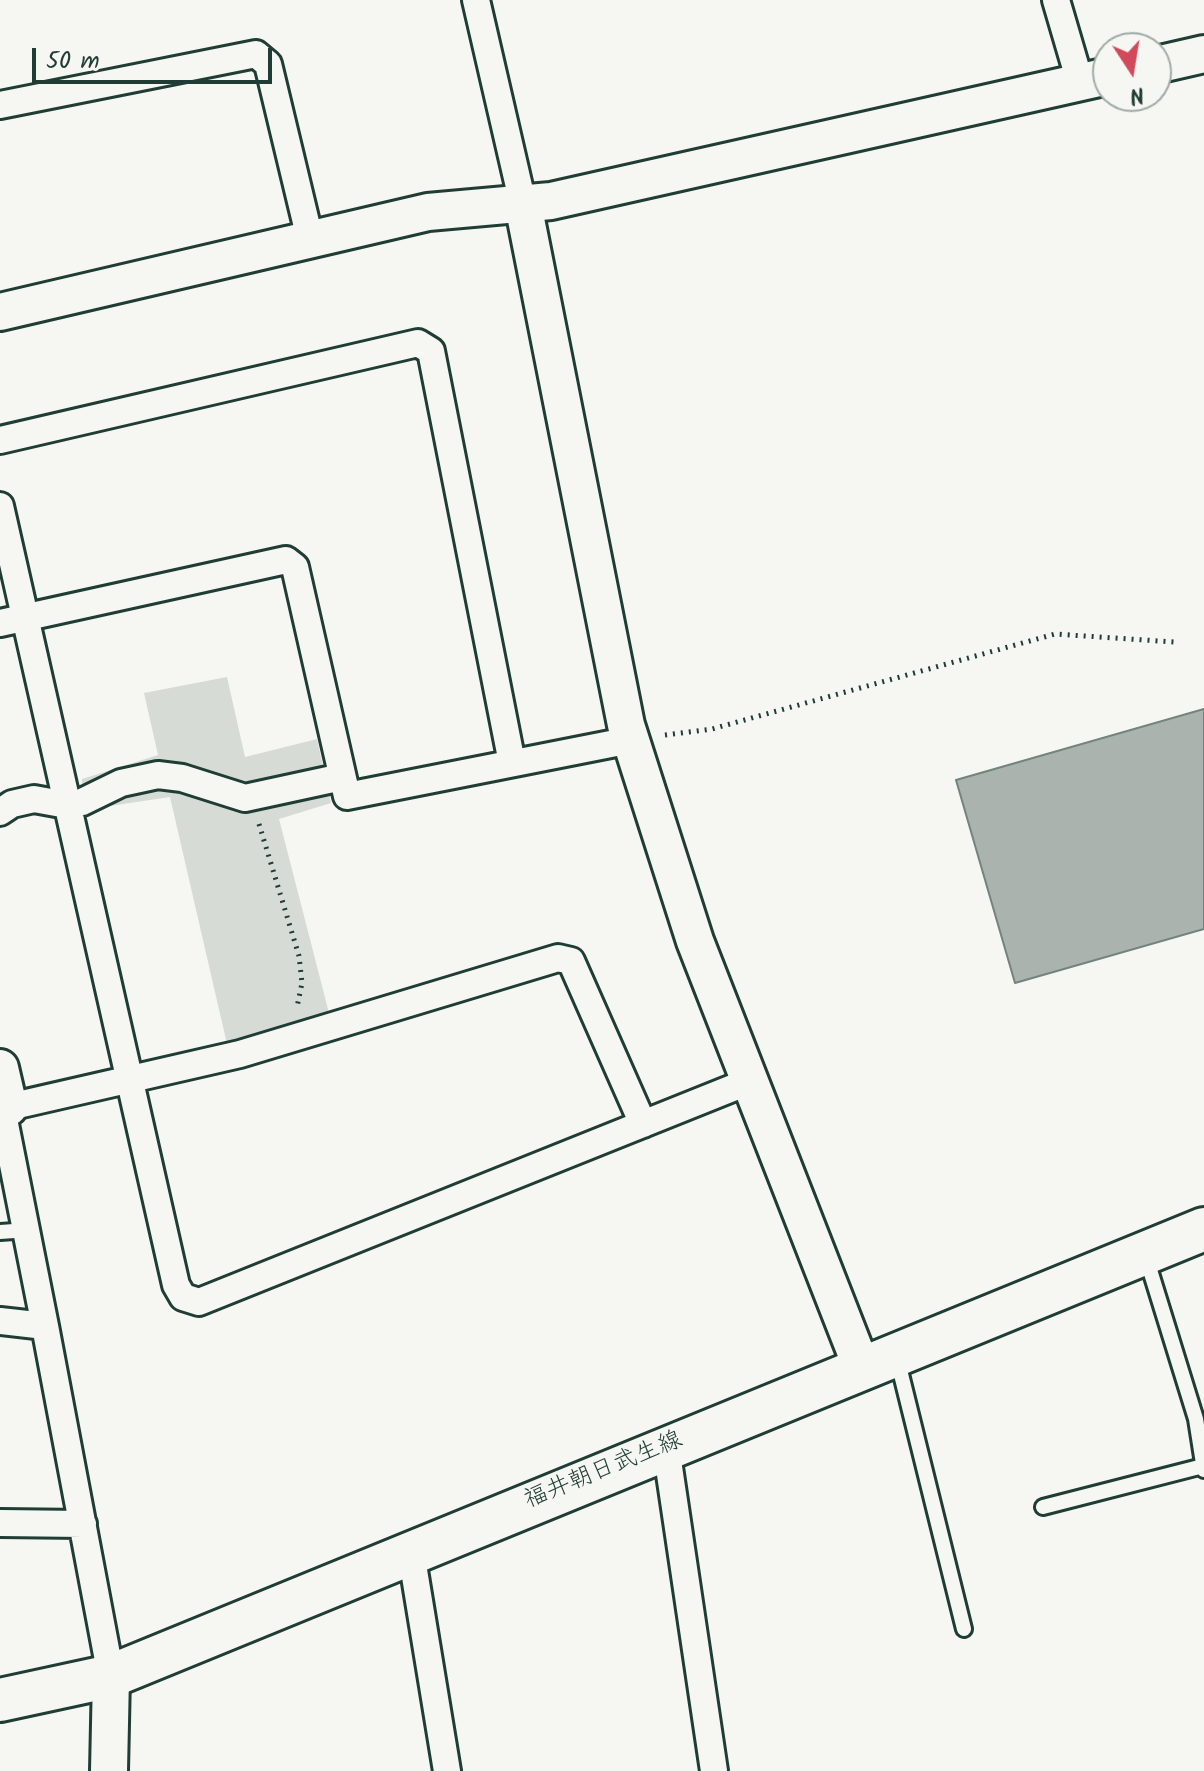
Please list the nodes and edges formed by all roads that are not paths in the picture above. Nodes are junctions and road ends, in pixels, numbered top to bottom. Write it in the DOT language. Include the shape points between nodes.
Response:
graph roads {
  1 [pos="1056,0"];
  2 [pos="479,1"];
  3 [pos="1204,54"];
  4 [pos="1172,61"];
  5 [pos="1092,75"];
  6 [pos="1092,79"];
  7 [pos="0,105"];
  8 [pos="523,204"];
  9 [pos="310,239"];
  10 [pos="0,312"];
  11 [pos="0,440"];
  12 [pos="0,506"];
  13 [pos="12,621"];
  14 [pos="631,740"];
  15 [pos="512,763"];
  16 [pos="342,777"];
  17 [pos="67,805"];
  18 [pos="0,812"];
  19 [pos="0,1068"];
  20 [pos="130,1079"];
  21 [pos="750,1081"];
  22 [pos="4,1108"];
  23 [pos="643,1124"];
  24 [pos="1204,1229"];
  25 [pos="28,1230"];
  26 [pos="0,1232"];
  27 [pos="1145,1253"];
  28 [pos="0,1321"];
  29 [pos="45,1326"];
  30 [pos="879,1359"];
  31 [pos="666,1447"];
  32 [pos="1204,1468"];
  33 [pos="1043,1507"];
  34 [pos="0,1523"];
  35 [pos="83,1524"];
  36 [pos="411,1552"];
  37 [pos="964,1629"];
  38 [pos="111,1676"];
  39 [pos="0,1700"];
  40 [pos="109,1771"];
  41 [pos="447,1771"];
  42 [pos="714,1771"];
  1 -- 5 [label="street"];
  2 -- 8 [label="street"];
  3 -- 4 [label="street"];
  6 -- 8 [label="street"];
  7 -- 9 [label="street" via="256,54 268,64"];
  8 -- 9 [label="street" via="428,212"];
  8 -- 14 [label="street"];
  9 -- 10 [label="street"];
  11 -- 15 [label="street" via="418,343 431,351"];
  12 -- 13 [label="street"];
  13 -- 16 [label="street" via="286,560 295,567"];
  13 -- 17 [label="street"];
  14 -- 15 [label="street"];
  14 -- 21 [label="street" via="695,941"];
  15 -- 16 [label="street" via="347,796"];
  16 -- 17 [label="street" via="245,798 158,775"];
  17 -- 18 [label="street" via="34,799"];
  17 -- 20 [label="street"];
  19 -- 22 [label="street"];
  20 -- 22 [label="street"];
  20 -- 23 [label="street" via="300,1036 558,958 571,961"];
  20 -- 23 [label="street" via="176,1285 183,1297 199,1302"];
  21 -- 23 [label="street"];
  21 -- 30 [label="street"];
  22 -- 25 [label="street"];
  24 -- 27 [label="main road, 福井朝日武生線"];
  25 -- 26 [label="lane"];
  25 -- 29 [label="street"];
  27 -- 30 [label="main road, 福井朝日武生線"];
  27 -- 32 [label="lane" via="1196,1419"];
  28 -- 29 [label="street"];
  29 -- 35 [label="street"];
  30 -- 31 [label="main road, 福井朝日武生線"];
  30 -- 37 [label="lane"];
  31 -- 36 [label="main road, 福井朝日武生線"];
  31 -- 42 [label="street"];
  32 -- 33 [label="lane"];
  34 -- 35 [label="street"];
  35 -- 38 [label="street"];
  36 -- 38 [label="main road, 福井朝日武生線"];
  36 -- 41 [label="street"];
  38 -- 39 [label="main road, 福井朝日武生線"];
  38 -- 40 [label="street"];
}
